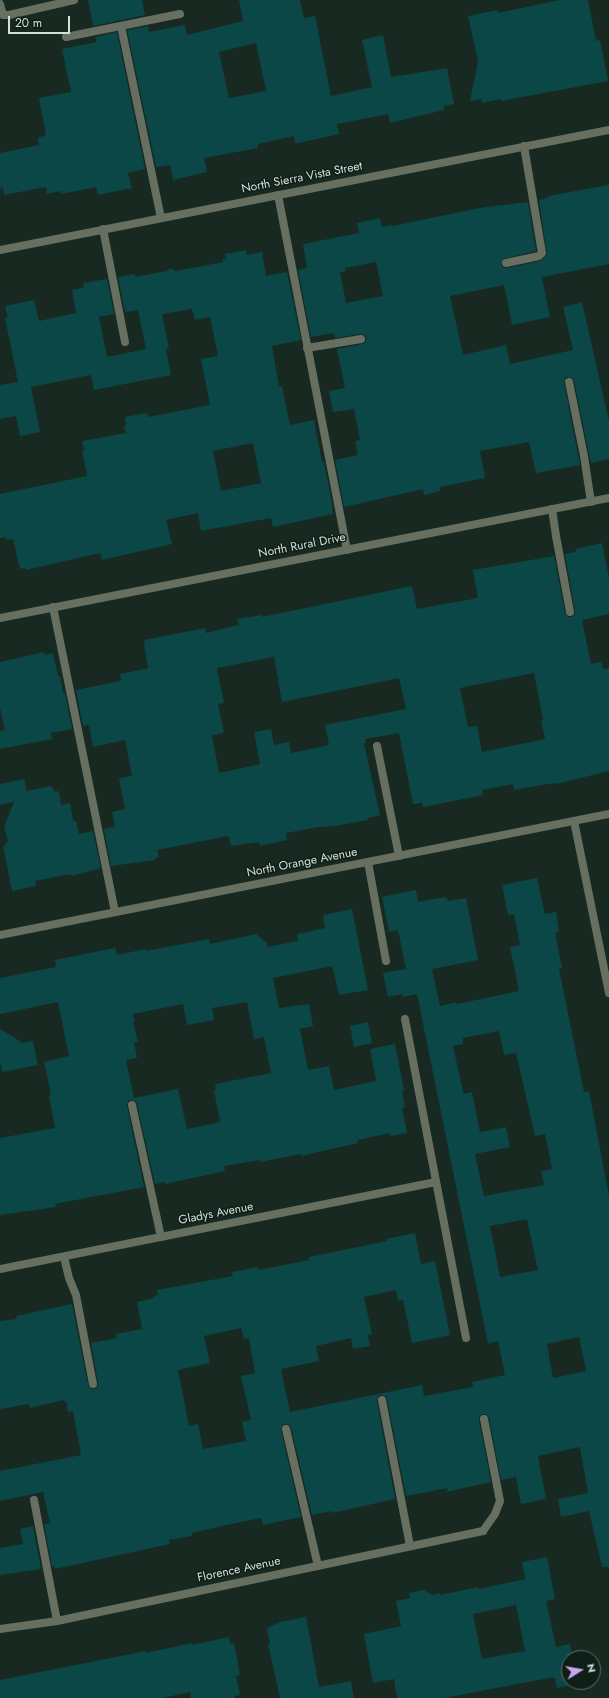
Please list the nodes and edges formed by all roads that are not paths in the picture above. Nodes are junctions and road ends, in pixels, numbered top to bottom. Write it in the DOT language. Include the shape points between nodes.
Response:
graph roads {
  1 [pos="74,0"];
  2 [pos="0,4"];
  3 [pos="180,14"];
  4 [pos="121,26"];
  5 [pos="66,37"];
  6 [pos="609,130"];
  7 [pos="524,146"];
  8 [pos="278,196"];
  9 [pos="161,218"];
  10 [pos="103,230"];
  11 [pos="0,250"];
  12 [pos="506,263"];
  13 [pos="361,339"];
  14 [pos="126,342"];
  15 [pos="307,348"];
  16 [pos="569,382"];
  17 [pos="609,498"];
  18 [pos="591,502"];
  19 [pos="552,509"];
  20 [pos="347,550"];
  21 [pos="54,607"];
  22 [pos="570,612"];
  23 [pos="0,618"];
  24 [pos="377,746"];
  25 [pos="609,814"];
  26 [pos="574,821"];
  27 [pos="399,856"];
  28 [pos="368,862"];
  29 [pos="115,912"];
  30 [pos="0,935"];
  31 [pos="386,961"];
  32 [pos="609,993"];
  33 [pos="404,1019"];
  34 [pos="132,1105"];
  35 [pos="436,1182"];
  36 [pos="161,1237"];
  37 [pos="64,1257"];
  38 [pos="0,1269"];
  39 [pos="466,1338"];
  40 [pos="93,1384"];
  41 [pos="382,1400"];
  42 [pos="484,1419"];
  43 [pos="286,1429"];
  44 [pos="34,1500"];
  45 [pos="410,1546"];
  46 [pos="318,1566"];
  47 [pos="57,1621"];
  48 [pos="0,1630"];
  1 -- 2 [label="street" via="9,15 3,15"];
  3 -- 4 [label="street"];
  4 -- 5 [label="street"];
  4 -- 9 [label="street"];
  6 -- 7 [label="street, North Sierra Vista Street"];
  7 -- 8 [label="street, North Sierra Vista Street"];
  7 -- 12 [label="street" via="542,253 539,256"];
  8 -- 9 [label="street, North Sierra Vista Street"];
  8 -- 15 [label="street"];
  9 -- 10 [label="street, North Sierra Vista Street"];
  10 -- 11 [label="street, North Sierra Vista Street"];
  10 -- 14 [label="street"];
  13 -- 15 [label="street"];
  15 -- 20 [label="street"];
  16 -- 18 [label="street"];
  17 -- 18 [label="street, North Rural Drive"];
  18 -- 19 [label="street, North Rural Drive"];
  19 -- 20 [label="street, North Rural Drive"];
  19 -- 22 [label="street"];
  20 -- 21 [label="street, North Rural Drive"];
  21 -- 23 [label="street, North Rural Drive"];
  21 -- 29 [label="street"];
  24 -- 27 [label="street"];
  25 -- 26 [label="street, North Orange Avenue"];
  26 -- 27 [label="street, North Orange Avenue"];
  26 -- 32 [label="street"];
  27 -- 28 [label="street, North Orange Avenue"];
  28 -- 29 [label="street, North Orange Avenue"];
  28 -- 31 [label="street"];
  29 -- 30 [label="street, North Orange Avenue"];
  33 -- 35 [label="street"];
  34 -- 36 [label="street"];
  35 -- 36 [label="street, Gladys Avenue"];
  35 -- 39 [label="street"];
  36 -- 37 [label="street, Gladys Avenue"];
  37 -- 38 [label="street, Gladys Avenue"];
  37 -- 40 [label="street" via="76,1295"];
  41 -- 45 [label="street"];
  42 -- 45 [label="street, Florence Avenue" via="500,1500 495,1514 483,1531"];
  43 -- 46 [label="street"];
  44 -- 47 [label="street"];
  45 -- 46 [label="street, Florence Avenue"];
  46 -- 47 [label="street, Florence Avenue"];
  47 -- 48 [label="street, Florence Avenue"];
}
